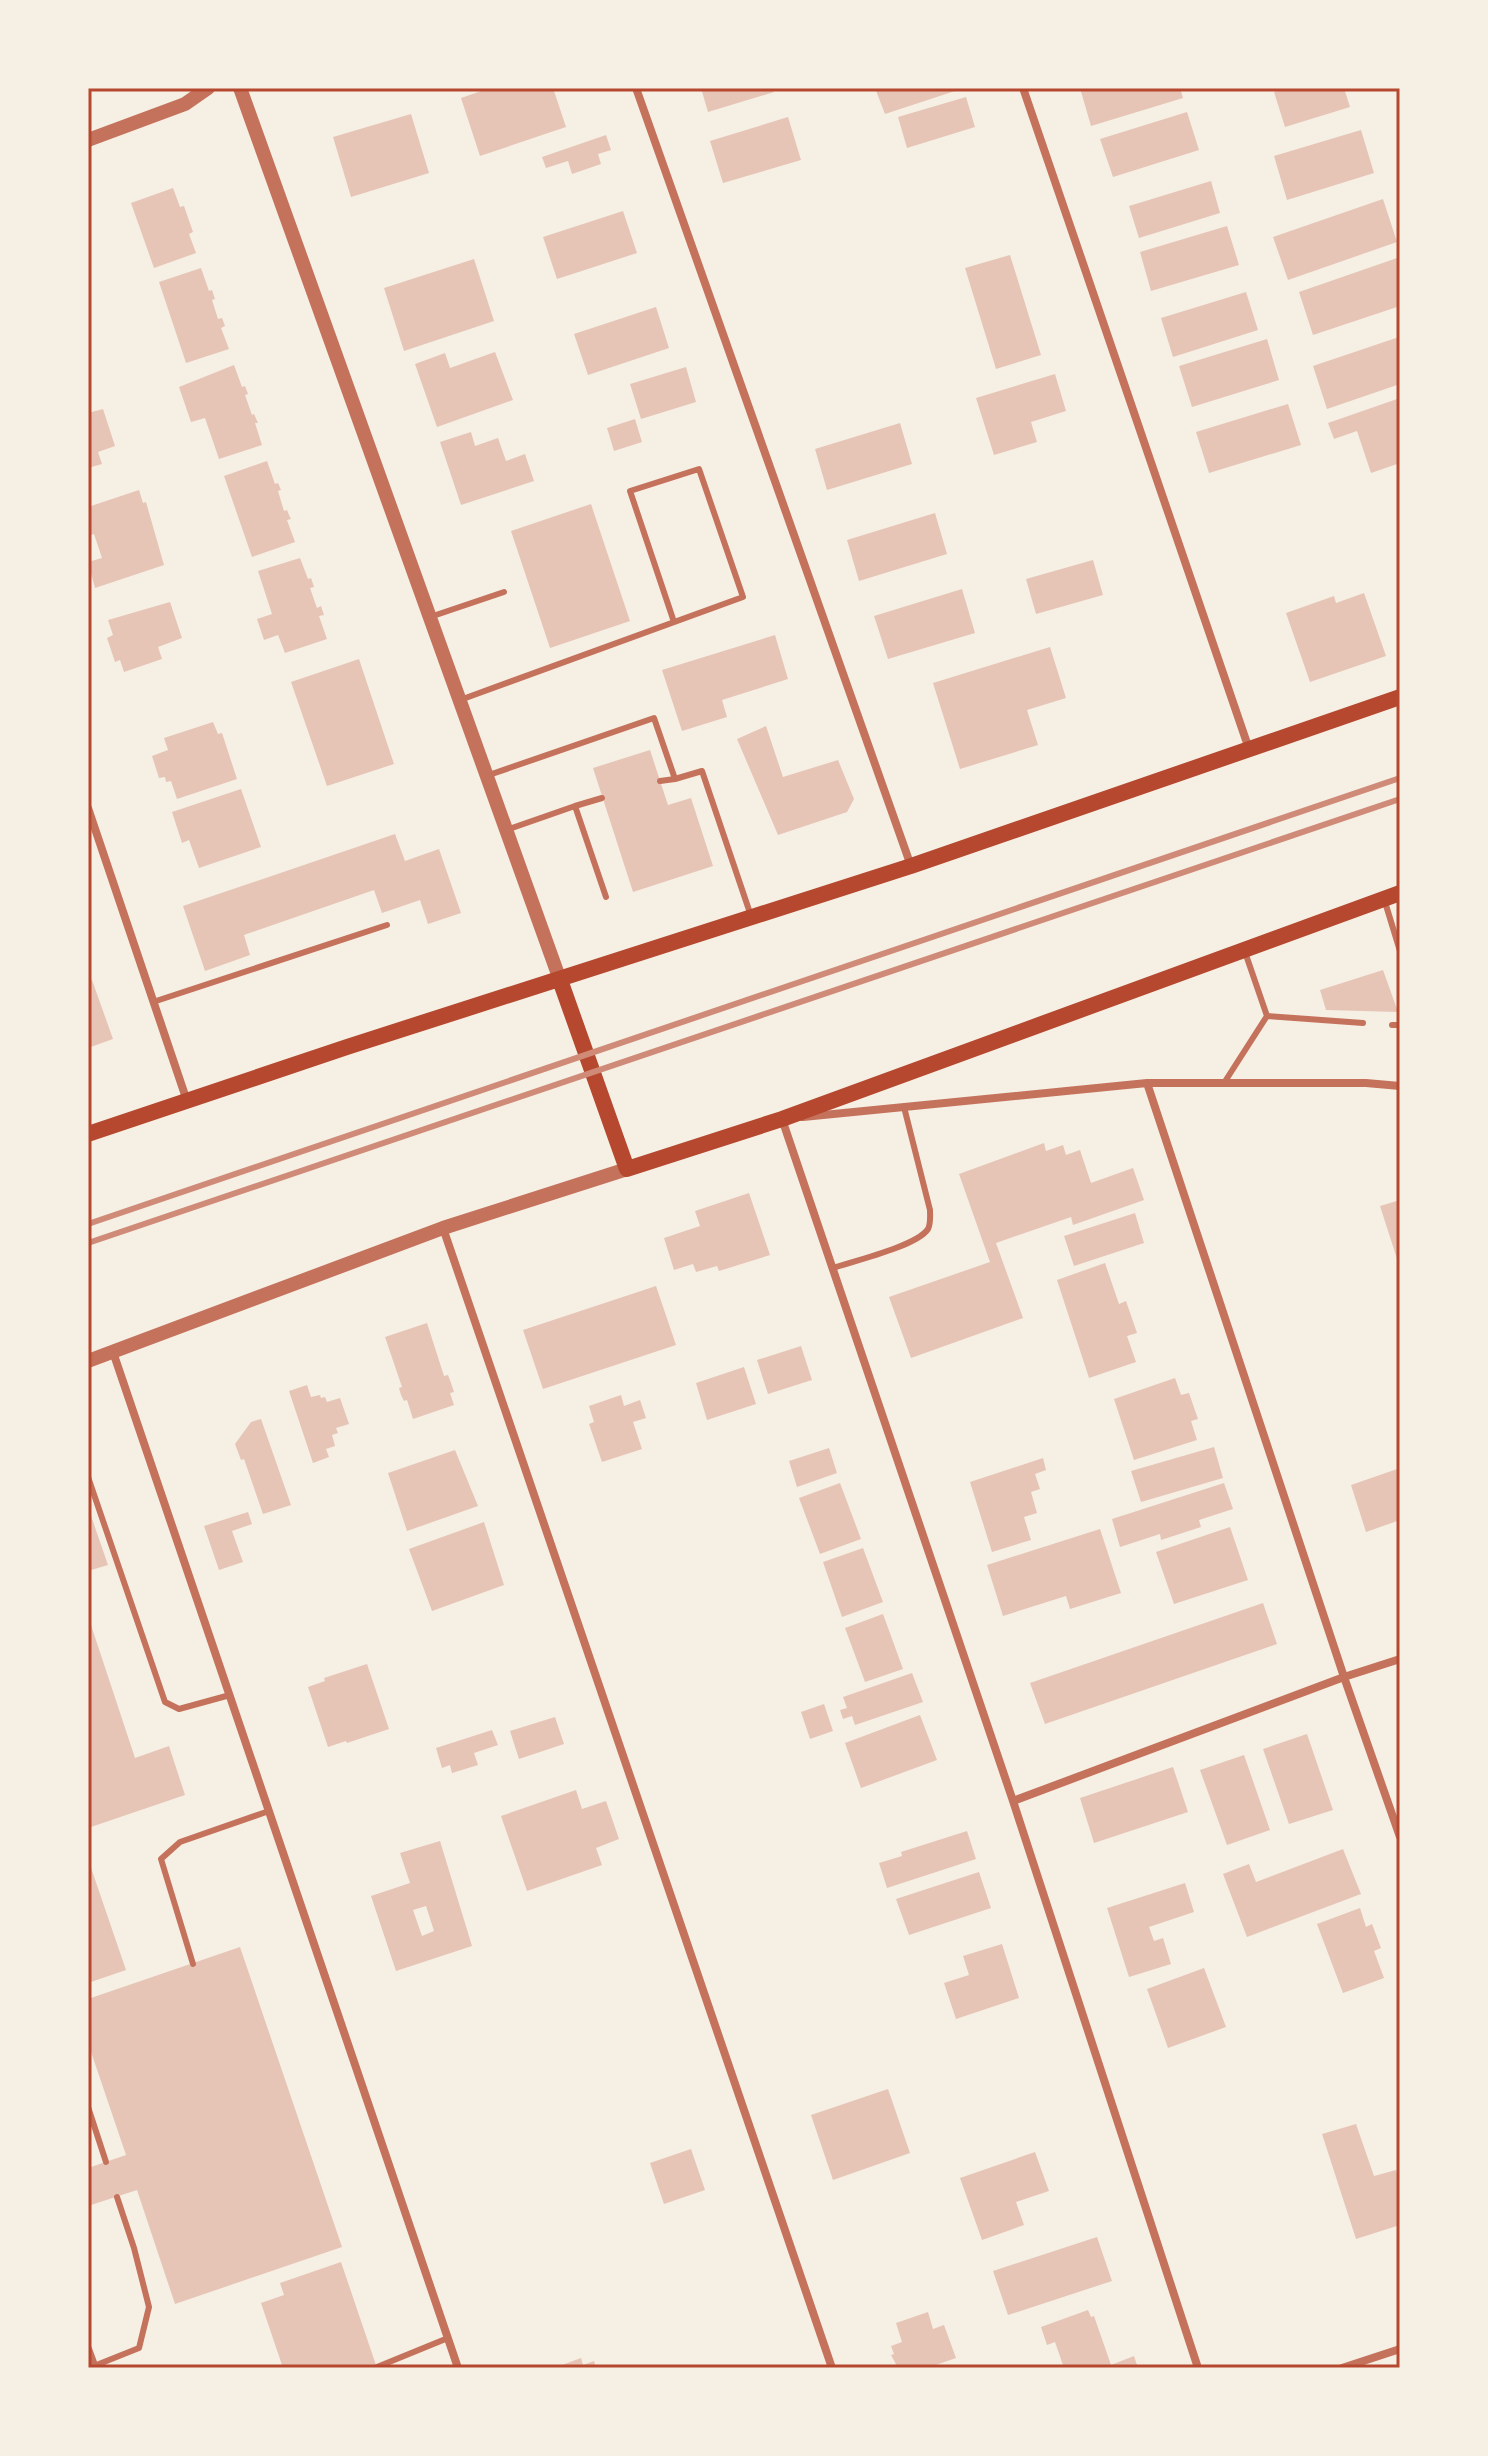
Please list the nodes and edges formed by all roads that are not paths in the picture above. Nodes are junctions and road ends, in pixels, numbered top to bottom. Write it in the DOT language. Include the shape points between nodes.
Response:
graph roads {
  1 [pos="208,88"];
  2 [pos="240,88"];
  3 [pos="636,88"];
  4 [pos="1023,88"];
  5 [pos="88,140"];
  6 [pos="504,592"];
  7 [pos="430,617"];
  8 [pos="674,622"];
  9 [pos="1400,697"];
  10 [pos="460,700"];
  11 [pos="1249,750"];
  12 [pos="486,776"];
  13 [pos="675,779"];
  14 [pos="660,781"];
  15 [pos="602,798"];
  16 [pos="575,806"];
  17 [pos="88,808"];
  18 [pos="506,830"];
  19 [pos="911,866"];
  20 [pos="1392,896"];
  21 [pos="606,897"];
  22 [pos="752,918"];
  23 [pos="387,925"];
  24 [pos="1244,950"];
  25 [pos="1400,951"];
  26 [pos="560,980"];
  27 [pos="153,1002"];
  28 [pos="1267,1016"];
  29 [pos="1363,1023"];
  30 [pos="1392,1025"];
  31 [pos="1400,1025"];
  32 [pos="1147,1083"];
  33 [pos="1224,1083"];
  34 [pos="1400,1086"];
  35 [pos="187,1101"];
  36 [pos="904,1107"];
  37 [pos="782,1119"];
  38 [pos="88,1134"];
  39 [pos="627,1169"];
  40 [pos="443,1228"];
  41 [pos="833,1268"];
  42 [pos="113,1352"];
  43 [pos="88,1361"];
  44 [pos="88,1477"];
  45 [pos="1400,1659"];
  46 [pos="1344,1677"];
  47 [pos="230,1695"];
  48 [pos="1013,1801"];
  49 [pos="269,1811"];
  50 [pos="1400,1837"];
  51 [pos="193,1964"];
  52 [pos="88,2107"];
  53 [pos="106,2162"];
  54 [pos="117,2197"];
  55 [pos="448,2338"];
  56 [pos="88,2349"];
  57 [pos="1400,2349"];
  58 [pos="94,2367"];
  59 [pos="377,2367"];
  60 [pos="458,2368"];
  61 [pos="832,2368"];
  62 [pos="1198,2368"];
  63 [pos="1342,2368"];
  1 -- 5 [label="street" via="185,104"];
  2 -- 7 [label="street"];
  3 -- 19 [label="street"];
  4 -- 11 [label="street"];
  6 -- 7 [label="lane"];
  7 -- 10 [label="street"];
  8 -- 8 [label="lane" via="743,597 699,469 630,491"];
  8 -- 10 [label="lane"];
  9 -- 11 [label="main road"];
  10 -- 12 [label="street"];
  11 -- 19 [label="main road"];
  12 -- 13 [label="lane" via="654,718"];
  12 -- 18 [label="street"];
  13 -- 14 [label="lane"];
  13 -- 22 [label="lane" via="702,771"];
  15 -- 16 [label="lane"];
  16 -- 18 [label="lane"];
  16 -- 21 [label="lane"];
  17 -- 27 [label="street"];
  18 -- 26 [label="street"];
  19 -- 22 [label="main road"];
  20 -- 24 [label="main road"];
  20 -- 25 [label="lane"];
  22 -- 26 [label="main road"];
  23 -- 27 [label="lane"];
  24 -- 28 [label="lane"];
  24 -- 37 [label="main road"];
  26 -- 35 [label="main road"];
  26 -- 39 [label="main road"];
  27 -- 35 [label="street"];
  28 -- 29 [label="lane"];
  28 -- 33 [label="lane"];
  30 -- 31 [label="lane"];
  32 -- 33 [label="street"];
  32 -- 36 [label="street"];
  32 -- 46 [label="street"];
  33 -- 34 [label="street"];
  35 -- 38 [label="main road"];
  36 -- 37 [label="street"];
  36 -- 41 [label="lane" via="930,1224 911,1241"];
  37 -- 39 [label="main road"];
  37 -- 41 [label="street"];
  39 -- 40 [label="street"];
  40 -- 42 [label="street"];
  40 -- 61 [label="street"];
  41 -- 48 [label="street"];
  42 -- 43 [label="street"];
  42 -- 47 [label="street"];
  44 -- 47 [label="lane" via="165,1702 179,1709"];
  45 -- 46 [label="street"];
  46 -- 48 [label="street"];
  46 -- 50 [label="street"];
  47 -- 49 [label="street"];
  48 -- 62 [label="street"];
  49 -- 51 [label="lane" via="180,1842 161,1859"];
  49 -- 55 [label="street"];
  52 -- 53 [label="lane"];
  54 -- 58 [label="lane" via="149,2307 139,2348"];
  55 -- 59 [label="lane"];
  55 -- 60 [label="street"];
  56 -- 58 [label="street"];
  57 -- 63 [label="street"];
}
